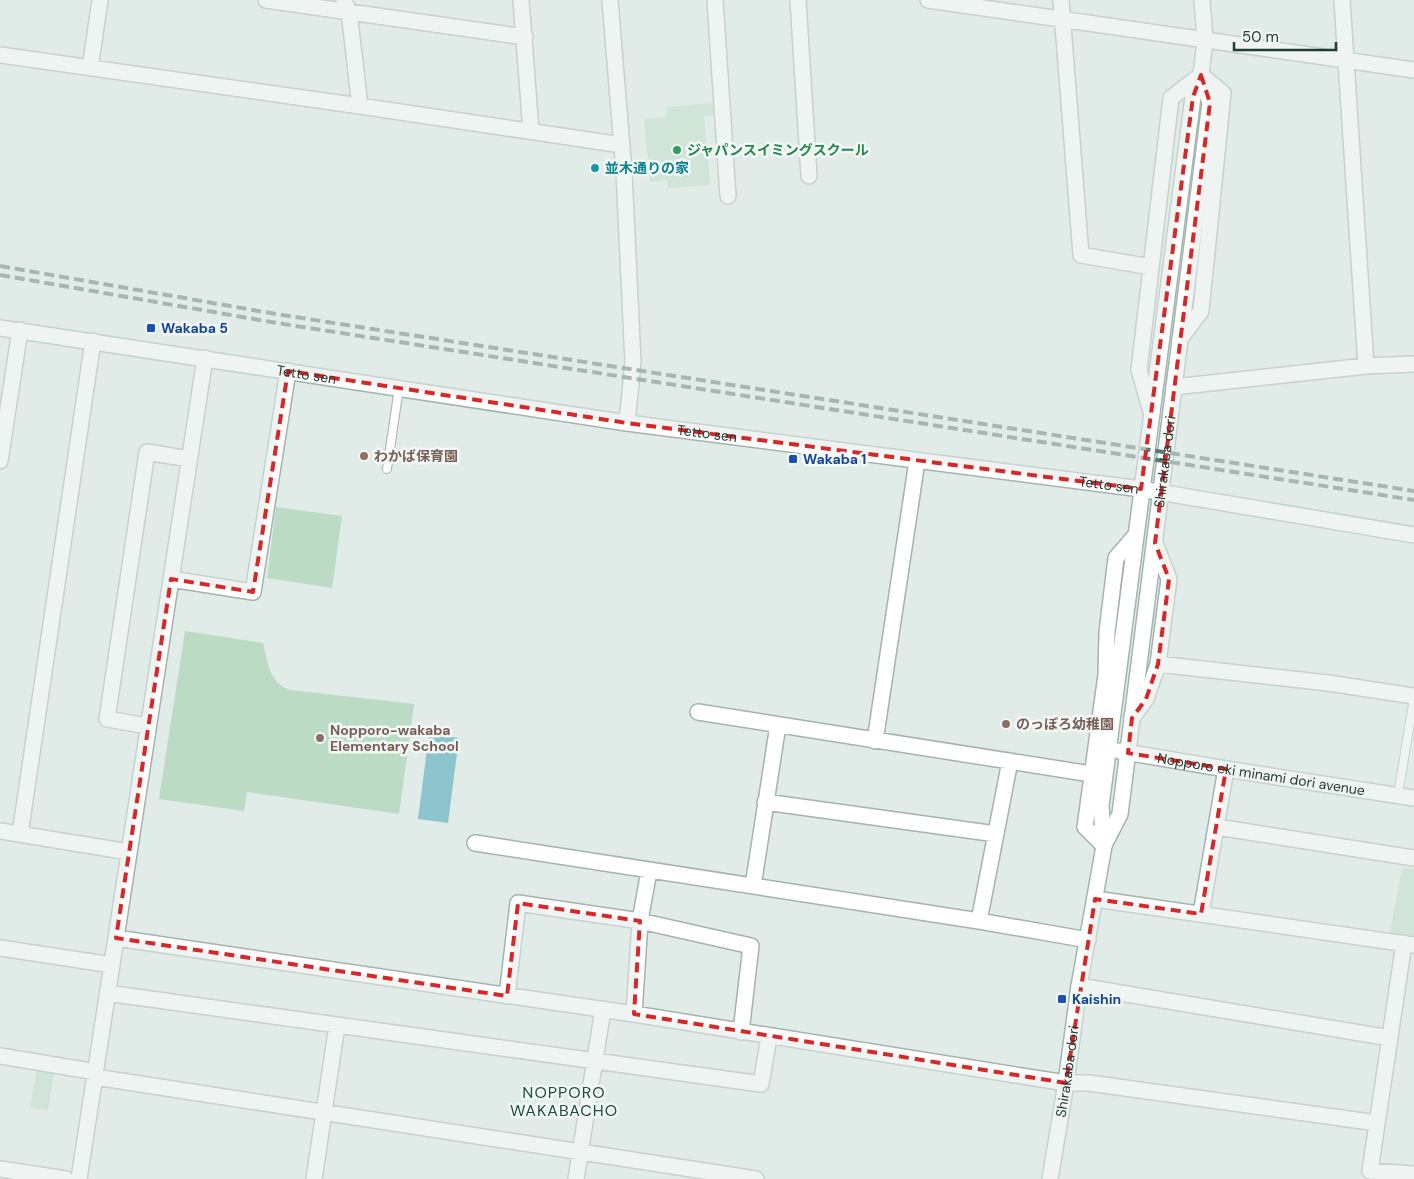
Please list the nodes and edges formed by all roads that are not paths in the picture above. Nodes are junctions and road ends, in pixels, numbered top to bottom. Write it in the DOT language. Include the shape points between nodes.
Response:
graph roads {
  1 [pos="100,0"];
  2 [pos="266,0"];
  3 [pos="521,0"];
  4 [pos="610,0"];
  5 [pos="715,0"];
  6 [pos="798,0"];
  7 [pos="928,0"];
  8 [pos="1061,0"];
  9 [pos="1202,0"];
  10 [pos="1342,0"];
  11 [pos="979,4"];
  12 [pos="346,6"];
  13 [pos="1062,19"];
  14 [pos="525,37"];
  15 [pos="1205,40"];
  16 [pos="0,55"];
  17 [pos="1347,60"];
  18 [pos="90,68"];
  19 [pos="1414,70"];
  20 [pos="1201,75"];
  21 [pos="360,106"];
  22 [pos="531,131"];
  23 [pos="622,145"];
  24 [pos="809,176"];
  25 [pos="728,196"];
  26 [pos="1151,268"];
  27 [pos="0,328"];
  28 [pos="20,330"];
  29 [pos="92,341"];
  30 [pos="205,358"];
  31 [pos="1414,364"];
  32 [pos="1366,366"];
  33 [pos="288,371"];
  34 [pos="1174,387"];
  35 [pos="399,388"];
  36 [pos="1151,412"];
  37 [pos="627,423"];
  38 [pos="2,427"];
  39 [pos="190,459"];
  40 [pos="917,460"];
  41 [pos="0,461"];
  42 [pos="387,469"];
  43 [pos="1141,489"];
  44 [pos="1161,492"];
  45 [pos="1414,535"];
  46 [pos="1135,536"];
  47 [pos="1155,543"];
  48 [pos="171,579"];
  49 [pos="1158,664"];
  50 [pos="1414,697"];
  51 [pos="698,712"];
  52 [pos="1132,718"];
  53 [pos="778,725"];
  54 [pos="148,726"];
  55 [pos="875,741"];
  56 [pos="1108,749"];
  57 [pos="1128,753"];
  58 [pos="1010,761"];
  59 [pos="1226,770"];
  60 [pos="1091,774"];
  61 [pos="1398,795"];
  62 [pos="1414,798"];
  63 [pos="765,802"];
  64 [pos="1217,827"];
  65 [pos="0,831"];
  66 [pos="20,834"];
  67 [pos="996,834"];
  68 [pos="476,843"];
  69 [pos="1104,846"];
  70 [pos="129,852"];
  71 [pos="1414,858"];
  72 [pos="649,871"];
  73 [pos="753,886"];
  74 [pos="1095,899"];
  75 [pos="1201,914"];
  76 [pos="640,920"];
  77 [pos="979,921"];
  78 [pos="116,938"];
  79 [pos="1088,940"];
  80 [pos="1409,944"];
  81 [pos="0,948"];
  82 [pos="112,965"];
  83 [pos="1079,986"];
  84 [pos="107,993"];
  85 [pos="507,996"];
  86 [pos="603,1009"];
  87 [pos="634,1014"];
  88 [pos="338,1025"];
  89 [pos="741,1032"];
  90 [pos="769,1036"];
  91 [pos="1390,1038"];
  92 [pos="0,1056"];
  93 [pos="594,1061"];
  94 [pos="95,1074"];
  95 [pos="1066,1083"];
  96 [pos="324,1113"];
  97 [pos="1377,1123"];
  98 [pos="580,1152"];
  99 [pos="0,1168"];
  100 [pos="1414,1174"];
  101 [pos="66,1179"];
  102 [pos="79,1179"];
  103 [pos="314,1179"];
  104 [pos="576,1179"];
  105 [pos="756,1179"];
  106 [pos="1050,1179"];
  1 -- 18 [label="street"];
  2 -- 12 [label="street"];
  3 -- 14 [label="street"];
  4 -- 23 [label="street"];
  5 -- 25 [label="street"];
  6 -- 24 [label="street"];
  7 -- 11 [label="street"];
  8 -- 13 [label="street"];
  9 -- 15 [label="street, Shirakaba dori"];
  10 -- 17 [label="street"];
  11 -- 13 [label="street"];
  12 -- 14 [label="street"];
  12 -- 21 [label="street"];
  13 -- 15 [label="street"];
  13 -- 26 [label="street" via="1081,255"];
  14 -- 22 [label="street"];
  15 -- 17 [label="street"];
  15 -- 20 [label="street, Shirakaba dori"];
  16 -- 18 [label="street"];
  17 -- 19 [label="street"];
  17 -- 32 [label="street"];
  18 -- 21 [label="street"];
  20 -- 26 [label="street" via="1171,98"];
  20 -- 34 [label="street, Shirakaba dori" via="1210,103"];
  20 -- 36 [label="street, Shirakaba dori" via="1193,97"];
  21 -- 22 [label="street"];
  22 -- 23 [label="street"];
  23 -- 37 [label="street" via="633,362"];
  26 -- 36 [label="street" via="1138,370"];
  27 -- 28 [label="street, Tetto sen"];
  28 -- 29 [label="street, Tetto sen"];
  28 -- 38 [label="street"];
  29 -- 30 [label="street, Tetto sen"];
  29 -- 66 [label="street"];
  30 -- 33 [label="street, Tetto sen"];
  30 -- 39 [label="street"];
  31 -- 32 [label="street"];
  32 -- 34 [label="street"];
  33 -- 35 [label="street, Tetto sen"];
  33 -- 48 [label="street" via="253,592"];
  34 -- 44 [label="street, Shirakaba dori"];
  35 -- 37 [label="street, Tetto sen"];
  35 -- 42 [label="lane"];
  36 -- 43 [label="street, Shirakaba dori"];
  37 -- 40 [label="street, Tetto sen"];
  38 -- 41 [label="street"];
  39 -- 48 [label="street"];
  39 -- 54 [label="street" via="147,452 107,719"];
  40 -- 43 [label="street, Tetto sen"];
  40 -- 55 [label="street"];
  43 -- 44 [label="street, Tetto sen"];
  43 -- 46 [label="street, Shirakaba dori"];
  44 -- 45 [label="street, Tetto sen"];
  44 -- 47 [label="street, Shirakaba dori"];
  46 -- 56 [label="street, Shirakaba dori"];
  46 -- 60 [label="street" via="1116,558 1107,632 1106,675"];
  47 -- 49 [label="street" via="1169,578"];
  47 -- 52 [label="street, Shirakaba dori"];
  48 -- 54 [label="street"];
  49 -- 50 [label="street" via="1328,683"];
  49 -- 52 [label="street" via="1146,700"];
  50 -- 61 [label="lane"];
  51 -- 53 [label="street"];
  52 -- 57 [label="street, Shirakaba dori"];
  53 -- 55 [label="street"];
  53 -- 63 [label="street"];
  54 -- 70 [label="street"];
  55 -- 58 [label="street"];
  56 -- 57 [label="street, Nopporo eki minami dori avenue"];
  56 -- 69 [label="street, Shirakaba dori" via="1101,806"];
  57 -- 59 [label="street, Nopporo eki minami dori avenue"];
  57 -- 69 [label="street, Shirakaba dori" via="1120,814"];
  58 -- 60 [label="street"];
  58 -- 67 [label="street"];
  59 -- 61 [label="street, Nopporo eki minami dori avenue"];
  59 -- 64 [label="street"];
  60 -- 69 [label="street" via="1085,828"];
  61 -- 62 [label="street, Nopporo eki minami dori avenue"];
  63 -- 67 [label="street"];
  63 -- 73 [label="street"];
  64 -- 71 [label="street"];
  64 -- 75 [label="street"];
  65 -- 66 [label="street"];
  66 -- 70 [label="street"];
  67 -- 77 [label="street"];
  68 -- 72 [label="street"];
  69 -- 74 [label="street, Shirakaba dori"];
  70 -- 78 [label="street"];
  72 -- 73 [label="street"];
  72 -- 76 [label="street"];
  73 -- 77 [label="street"];
  74 -- 75 [label="street"];
  74 -- 79 [label="street, Shirakaba dori"];
  75 -- 80 [label="street"];
  76 -- 85 [label="street" via="518,903"];
  76 -- 87 [label="street"];
  76 -- 89 [label="street" via="751,946"];
  77 -- 79 [label="street"];
  78 -- 82 [label="street"];
  78 -- 85 [label="street"];
  79 -- 83 [label="street, Shirakaba dori"];
  80 -- 91 [label="street"];
  81 -- 82 [label="street"];
  82 -- 84 [label="street"];
  83 -- 91 [label="street"];
  83 -- 95 [label="street, Shirakaba dori"];
  84 -- 88 [label="street"];
  84 -- 94 [label="street"];
  85 -- 86 [label="street"];
  86 -- 87 [label="street"];
  86 -- 93 [label="street"];
  87 -- 89 [label="street"];
  88 -- 93 [label="street"];
  88 -- 96 [label="street"];
  89 -- 90 [label="street"];
  90 -- 93 [label="street" via="761,1084"];
  90 -- 95 [label="street"];
  91 -- 97 [label="street"];
  92 -- 94 [label="street"];
  93 -- 98 [label="street"];
  94 -- 96 [label="street"];
  94 -- 102 [label="street"];
  95 -- 97 [label="street" via="1089,1083"];
  95 -- 106 [label="street, Shirakaba dori"];
  96 -- 98 [label="street"];
  96 -- 103 [label="street"];
  97 -- 100 [label="street" via="1370,1171"];
  98 -- 104 [label="street"];
  98 -- 105 [label="street"];
  99 -- 101 [label="street"];
}
